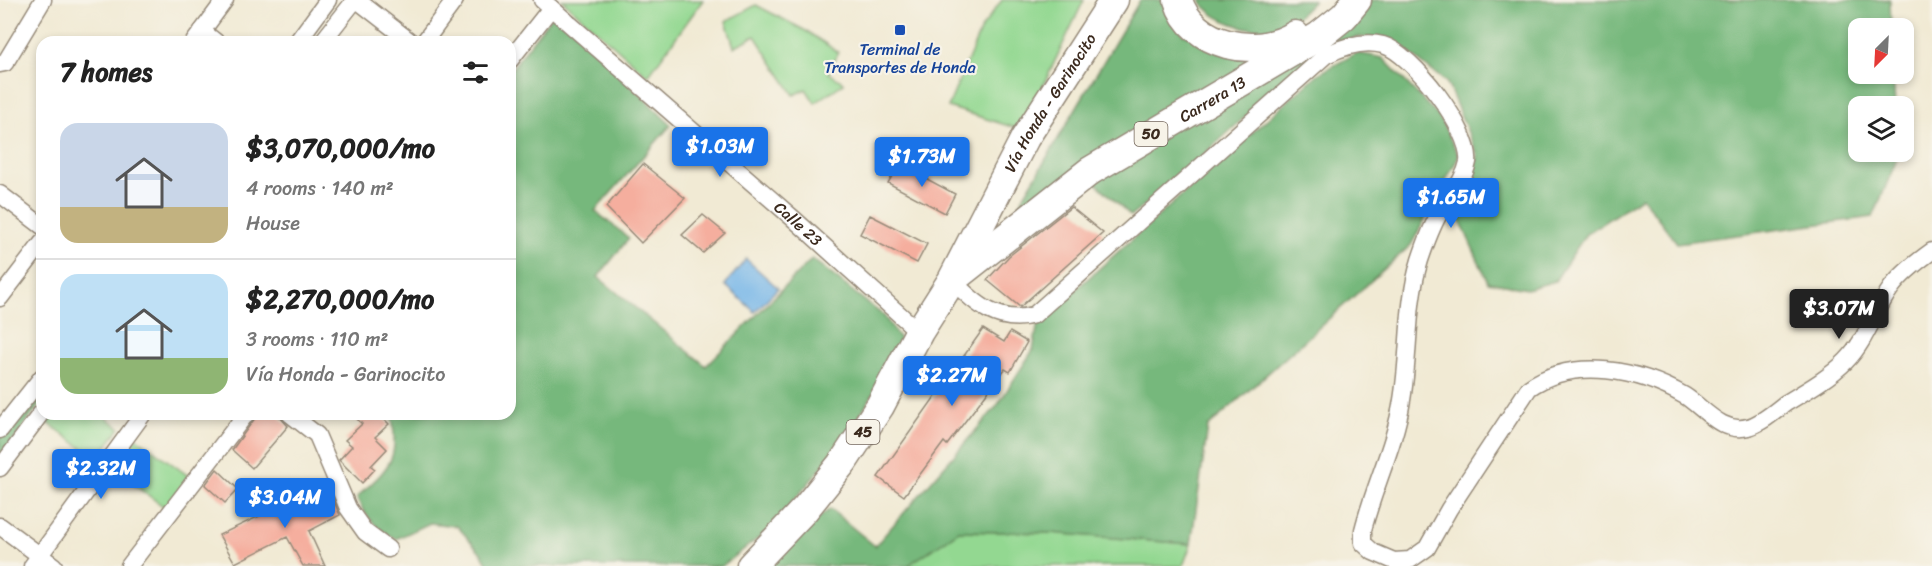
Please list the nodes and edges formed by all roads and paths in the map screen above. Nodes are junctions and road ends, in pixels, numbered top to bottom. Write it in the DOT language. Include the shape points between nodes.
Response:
graph roads {
  1 [pos="43,0"];
  2 [pos="225,0"];
  3 [pos="328,0"];
  4 [pos="356,0"];
  5 [pos="455,0"];
  6 [pos="1099,0"];
  7 [pos="1114,0"];
  8 [pos="1178,0"];
  9 [pos="1334,0"];
  10 [pos="1357,0"];
  11 [pos="547,4"];
  12 [pos="199,36"];
  13 [pos="301,36"];
  14 [pos="327,36"];
  15 [pos="403,36"];
  16 [pos="428,36"];
  17 [pos="516,51"];
  18 [pos="0,64"];
  19 [pos="1064,76"];
  20 [pos="0,194"];
  21 [pos="36,221"];
  22 [pos="36,251"];
  23 [pos="1932,251"];
  24 [pos="952,280"];
  25 [pos="0,298"];
  26 [pos="919,332"];
  27 [pos="36,385"];
  28 [pos="36,420"];
  29 [pos="139,420"];
  30 [pos="241,420"];
  31 [pos="298,420"];
  32 [pos="0,430"];
  33 [pos="0,468"];
  34 [pos="0,526"];
  35 [pos="388,549"];
  36 [pos="36,561"];
  37 [pos="54,566"];
  38 [pos="129,566"];
  39 [pos="751,566"];
  1 -- 18 [label="street" via="5,63"];
  2 -- 12 [label="street"];
  3 -- 13 [label="street"];
  4 -- 14 [label="street"];
  4 -- 15 [label="street"];
  5 -- 16 [label="street"];
  6 -- 19 [label="highway"];
  7 -- 19 [label="highway, Vía Honda - Garinocito / 45"];
  8 -- 9 [label="highway, Carrera 13" via="1197,28 1219,42 1239,48 1262,47 1288,39 1311,24"];
  10 -- 24 [label="highway, Carrera 13 / 50" via="1319,36 1090,171"];
  11 -- 17 [label="street"];
  11 -- 26 [label="street, Calle 23"];
  19 -- 24 [label="highway, Vía Honda - Garinocito / 45" via="995,192"];
  20 -- 21 [label="street"];
  22 -- 25 [label="street"];
  23 -- 24 [label="street" via="1892,287 1846,360 1816,385 1750,427 1726,426 1676,392 1631,374 1573,371 1541,380 1529,388 1427,548 1410,560 1394,561 1363,543 1363,530 1402,401 1413,284 1438,214 1468,162 1462,131 1429,85 1395,50 1373,43 1359,44 1326,55 1034,315 1022,318 975,304"];
  24 -- 26 [label="highway, Vía Honda - Garinocito / 45"];
  26 -- 39 [label="highway, Vía Honda - Garinocito / 45" via="880,406 843,462"];
  27 -- 32 [label="street"];
  28 -- 33 [label="street"];
  29 -- 36 [label="street"];
  30 -- 38 [label="street"];
  31 -- 35 [label="street" via="317,435 348,508 365,532"];
  34 -- 36 [label="street"];
  36 -- 37 [label="street"];
}
